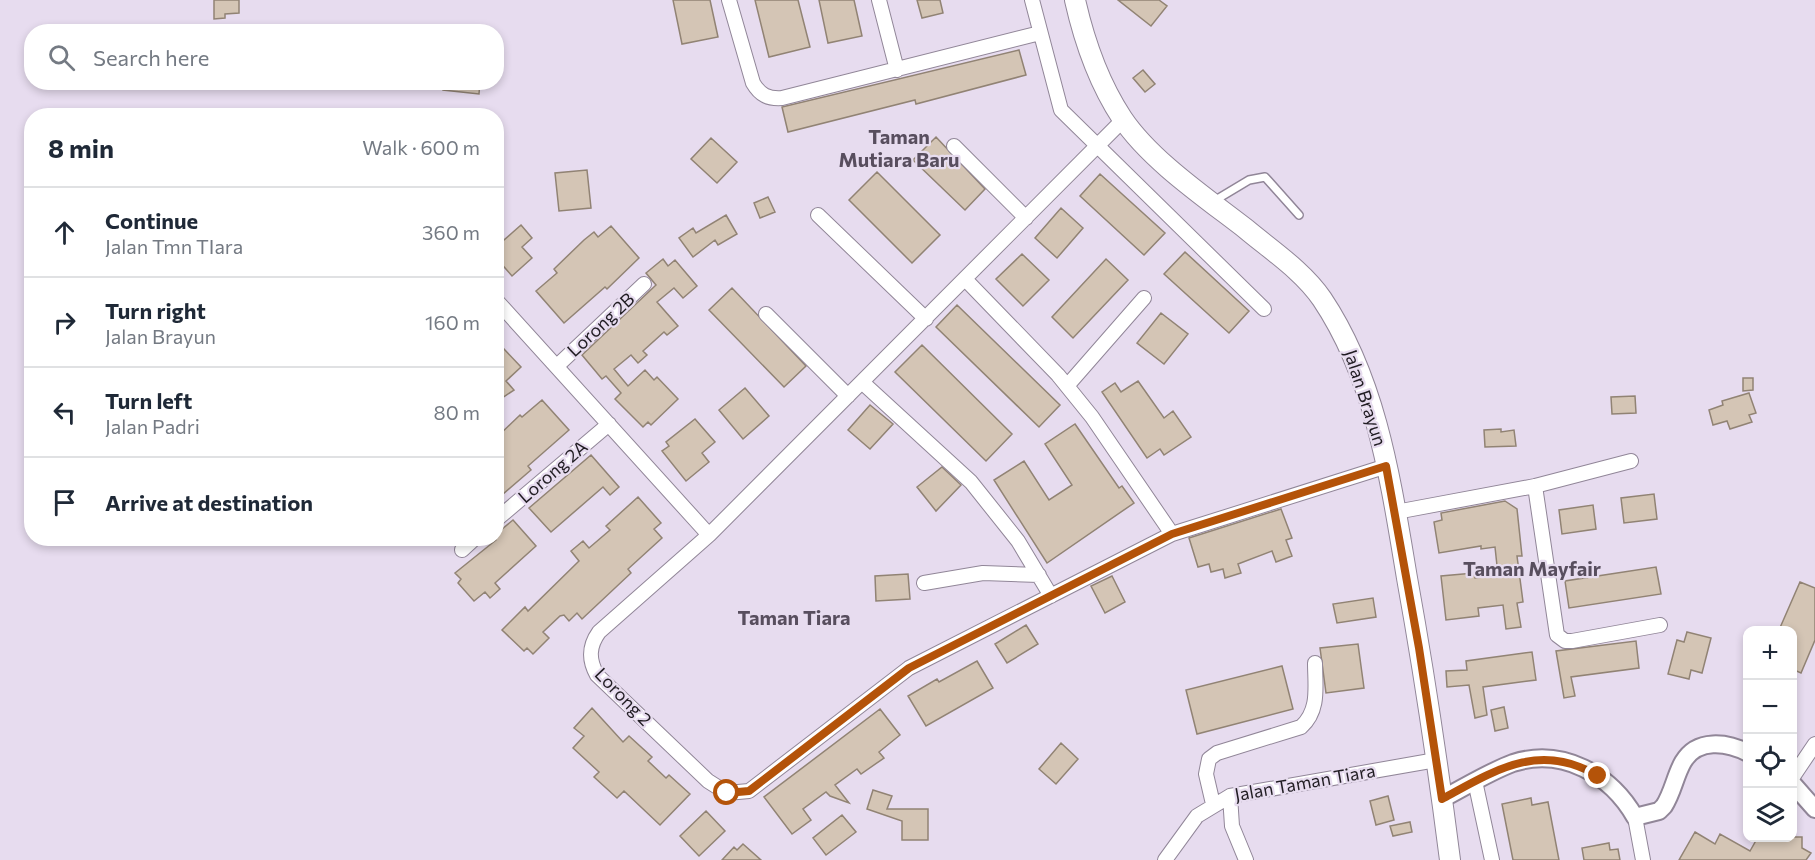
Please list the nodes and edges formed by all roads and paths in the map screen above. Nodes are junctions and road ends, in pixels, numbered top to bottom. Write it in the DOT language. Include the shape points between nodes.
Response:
graph roads {
  1 [pos="729,0"];
  2 [pos="879,0"];
  3 [pos="1032,0"];
  4 [pos="1075,0"];
  5 [pos="1040,33"];
  6 [pos="897,70"];
  7 [pos="1123,120"];
  8 [pos="954,146"];
  9 [pos="1097,146"];
  10 [pos="1212,202"];
  11 [pos="818,215"];
  12 [pos="1299,215"];
  13 [pos="1026,218"];
  14 [pos="965,279"];
  15 [pos="644,284"];
  16 [pos="1144,297"];
  17 [pos="504,308"];
  18 [pos="1264,309"];
  19 [pos="507,311"];
  20 [pos="504,314"];
  21 [pos="766,314"];
  22 [pos="926,319"];
  23 [pos="557,366"];
  24 [pos="863,383"];
  25 [pos="1067,386"];
  26 [pos="848,396"];
  27 [pos="609,424"];
  28 [pos="1631,461"];
  29 [pos="1386,466"];
  30 [pos="1535,486"];
  31 [pos="1396,512"];
  32 [pos="504,513"];
  33 [pos="1172,534"];
  34 [pos="709,535"];
  35 [pos="466,546"];
  36 [pos="462,550"];
  37 [pos="1039,575"];
  38 [pos="924,583"];
  39 [pos="1051,596"];
  40 [pos="1660,625"];
  41 [pos="1315,663"];
  42 [pos="1815,744"];
  43 [pos="1743,750"];
  44 [pos="1436,760"];
  45 [pos="1797,773"];
  46 [pos="1475,781"];
  47 [pos="1797,787"];
  48 [pos="1230,796"];
  49 [pos="1442,799"];
  50 [pos="1213,804"];
  51 [pos="1815,809"];
  52 [pos="1635,817"];
  53 [pos="1166,860"];
  54 [pos="1246,860"];
  55 [pos="1450,860"];
  56 [pos="1492,860"];
  57 [pos="1643,860"];
  1 -- 6 [label="street" via="753,83 771,99"];
  2 -- 6 [label="street"];
  3 -- 5 [label="street"];
  4 -- 7 [label="main road, Jalan Brayun" via="1091,55"];
  5 -- 6 [label="street"];
  5 -- 9 [label="street" via="1061,110"];
  7 -- 9 [label="street, Lorong 2"];
  7 -- 10 [label="main road, Jalan Brayun" via="1163,162"];
  8 -- 13 [label="street"];
  9 -- 13 [label="street, Lorong 2"];
  9 -- 18 [label="street"];
  10 -- 12 [label="lane" via="1249,180 1265,177"];
  10 -- 29 [label="main road, Jalan Brayun" via="1281,258 1320,296 1349,344"];
  11 -- 22 [label="street"];
  13 -- 14 [label="street, Lorong 2"];
  14 -- 22 [label="street, Lorong 2"];
  14 -- 25 [label="street"];
  15 -- 23 [label="street, Lorong 2B"];
  16 -- 25 [label="street"];
  17 -- 19 [label="street"];
  19 -- 20 [label="street"];
  19 -- 23 [label="street"];
  21 -- 26 [label="street"];
  22 -- 24 [label="street, Lorong 2"];
  23 -- 27 [label="street"];
  24 -- 26 [label="street, Lorong 2"];
  24 -- 37 [label="street" via="971,482 998,512"];
  25 -- 33 [label="street"];
  26 -- 34 [label="street, Lorong 2"];
  27 -- 32 [label="street, Lorong 2A"];
  27 -- 34 [label="street"];
  28 -- 30 [label="street"];
  29 -- 31 [label="main road, Jalan Brayun"];
  29 -- 33 [label="street"];
  30 -- 31 [label="street"];
  30 -- 40 [label="street" via="1557,635 1572,641"];
  31 -- 44 [label="main road, Jalan Brayun"];
  33 -- 39 [label="street"];
  34 -- 39 [label="street, Lorong 2" via="599,632 590,648 590,658 597,675 708,781 727,793 749,791 909,668"];
  35 -- 36 [label="street"];
  37 -- 38 [label="street" via="983,573"];
  37 -- 39 [label="street"];
  41 -- 50 [label="street" via="1316,701 1306,722 1209,759 1206,774"];
  42 -- 45 [label="street"];
  43 -- 52 [label="street" via="1718,743 1699,748 1684,760 1664,806"];
  44 -- 48 [label="street, Jalan Taman Tiara"];
  44 -- 49 [label="main road, Jalan Brayun"];
  46 -- 49 [label="street"];
  46 -- 52 [label="street" via="1512,764 1543,758 1557,761 1587,769 1605,779"];
  46 -- 56 [label="street"];
  47 -- 51 [label="street"];
  48 -- 50 [label="street, Jalan Taman Tiara"];
  48 -- 54 [label="street" via="1232,826"];
  49 -- 55 [label="main road, Jalan Brayun"];
  50 -- 53 [label="street, Jalan Taman Tiara" via="1197,816"];
  52 -- 57 [label="street"];
}
